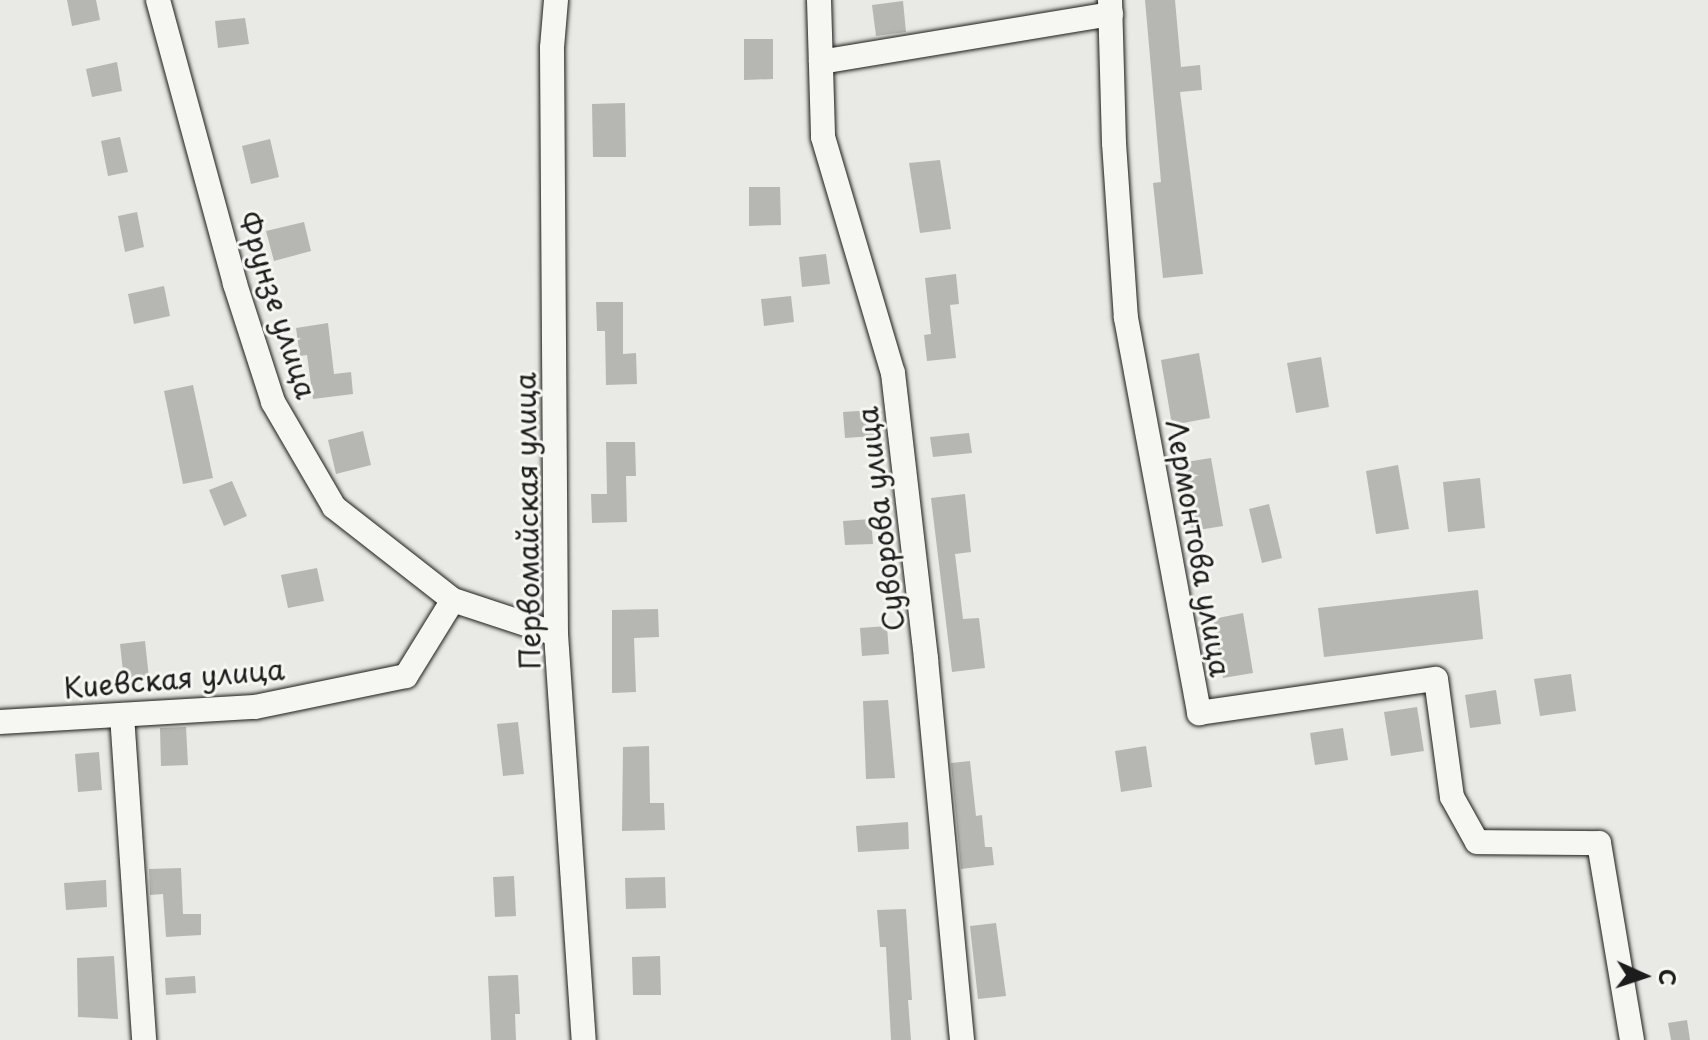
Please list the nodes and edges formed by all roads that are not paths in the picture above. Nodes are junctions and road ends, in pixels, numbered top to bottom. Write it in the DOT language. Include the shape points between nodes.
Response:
graph roads {
  1 [pos="158,0"];
  2 [pos="556,0"];
  3 [pos="819,0"];
  4 [pos="1111,7"];
  5 [pos="821,62"];
  6 [pos="453,600"];
  7 [pos="556,634"];
  8 [pos="122,715"];
  9 [pos="0,722"];
  10 [pos="144,1040"];
  11 [pos="584,1040"];
  12 [pos="962,1040"];
  13 [pos="1632,1040"];
  1 -- 6 [label="street, Фрунзе улица" via="235,284 273,402 334,507"];
  2 -- 7 [label="street, Первомайская улица"];
  3 -- 5 [label="street, Суворова улица"];
  4 -- 5 [label="street"];
  4 -- 13 [label="street, Лермонтова улица" via="1126,318 1199,713 1436,679 1452,797 1477,842 1599,843"];
  5 -- 12 [label="street, Суворова улица" via="823,137 893,373"];
  6 -- 7 [label="street, Фрунзе улица"];
  6 -- 8 [label="street, Киевская улица" via="406,676 255,707"];
  7 -- 11 [label="street, Первомайская улица"];
  8 -- 9 [label="street, Киевская улица"];
  8 -- 10 [label="street"];
}
